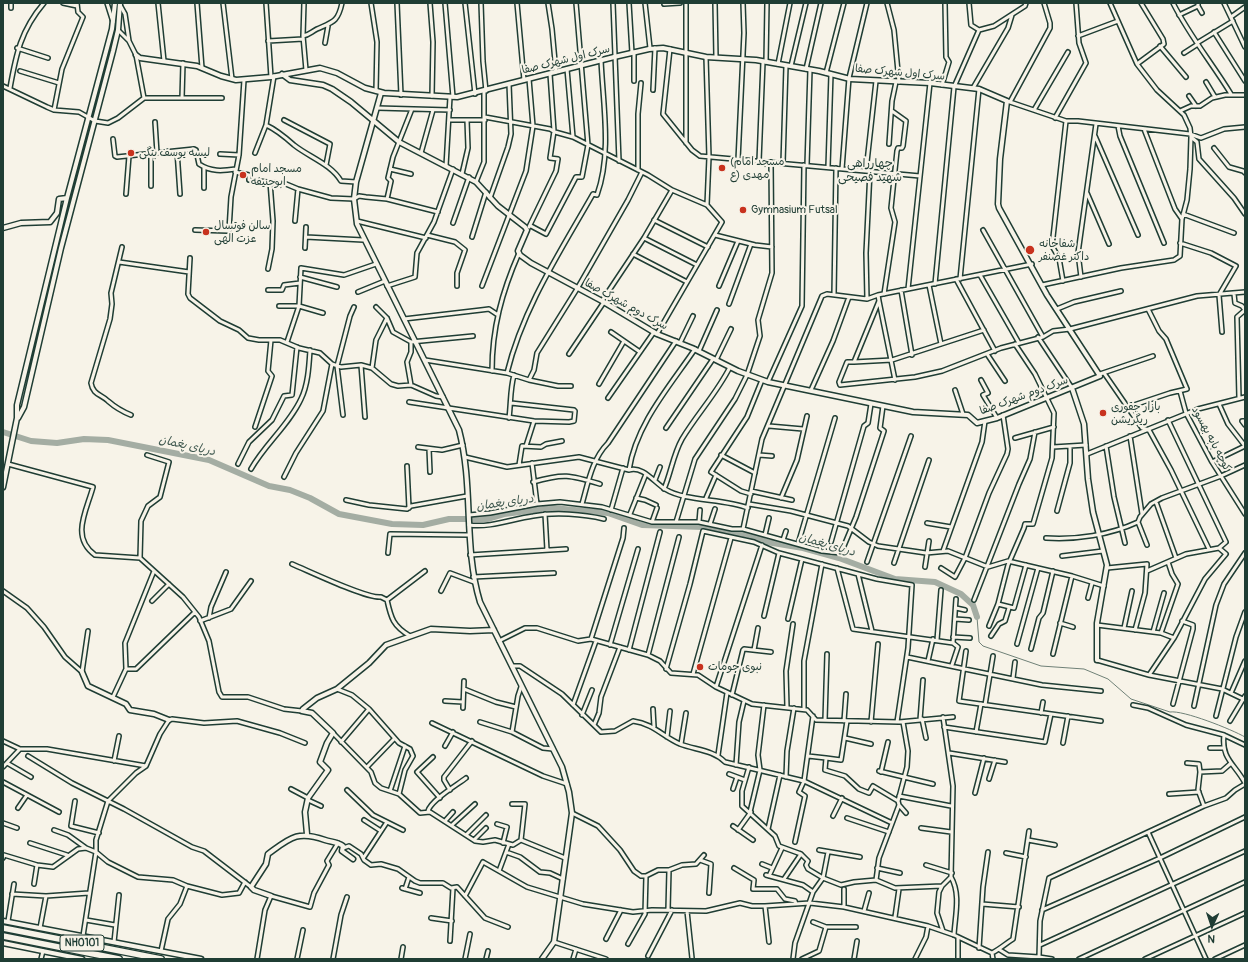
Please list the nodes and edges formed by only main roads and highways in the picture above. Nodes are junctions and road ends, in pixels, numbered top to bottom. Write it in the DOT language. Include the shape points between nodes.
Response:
graph roads {
  1 [pos="3,928"];
  2 [pos="3,936"];
  3 [pos="119,959"];
  4 [pos="161,959"];
  1 -- 4 [label="highway, NH0101"];
  2 -- 3 [label="highway, NH0101"];
}
